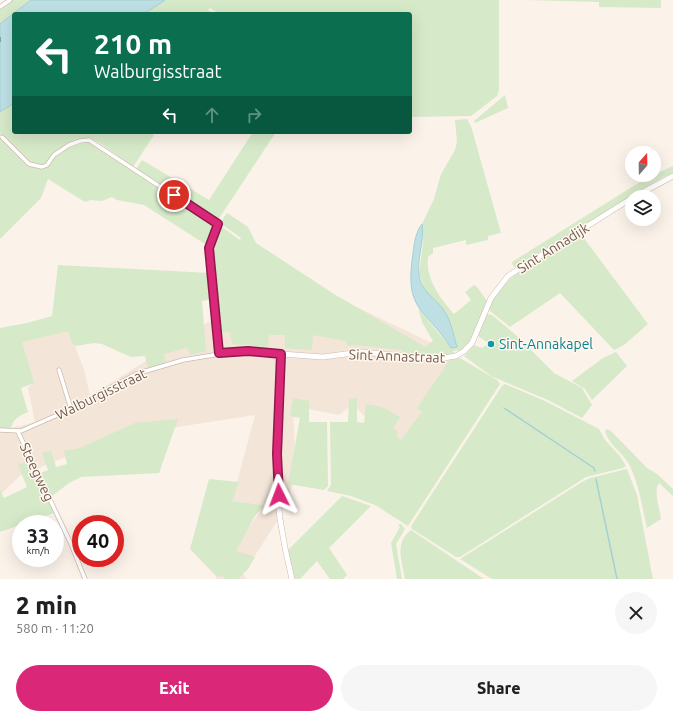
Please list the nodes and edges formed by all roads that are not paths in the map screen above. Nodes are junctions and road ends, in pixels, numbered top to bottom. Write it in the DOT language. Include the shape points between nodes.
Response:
graph roads {
  1 [pos="10,0"];
  2 [pos="0,7"];
  3 [pos="2,137"];
  4 [pos="673,176"];
  5 [pos="648,190"];
  6 [pos="625,203"];
  7 [pos="485,310"];
  8 [pos="219,353"];
  9 [pos="281,354"];
  10 [pos="59,370"];
  11 [pos="71,409"];
  12 [pos="0,430"];
  13 [pos="18,432"];
  14 [pos="85,579"];
  15 [pos="292,579"];
  1 -- 2 [label="street"];
  3 -- 8 [label="street" via="29,164 42,167 69,145 89,140 218,224 209,248"];
  4 -- 5 [label="street, Sint Annadijk"];
  6 -- 7 [label="street, Sint Annadijk" via="508,276 494,293"];
  7 -- 9 [label="street, Sint Annastraat" via="472,343 461,354 448,359 361,352 315,357"];
  8 -- 9 [label="street, Walburgisstraat" via="248,351"];
  8 -- 11 [label="street, Walburgisstraat" via="183,360 136,374"];
  9 -- 15 [label="street" via="278,484 280,518"];
  10 -- 11 [label="street"];
  11 -- 13 [label="street, Walburgisstraat"];
  12 -- 13 [label="street"];
  13 -- 14 [label="street, Steegweg"];
}
